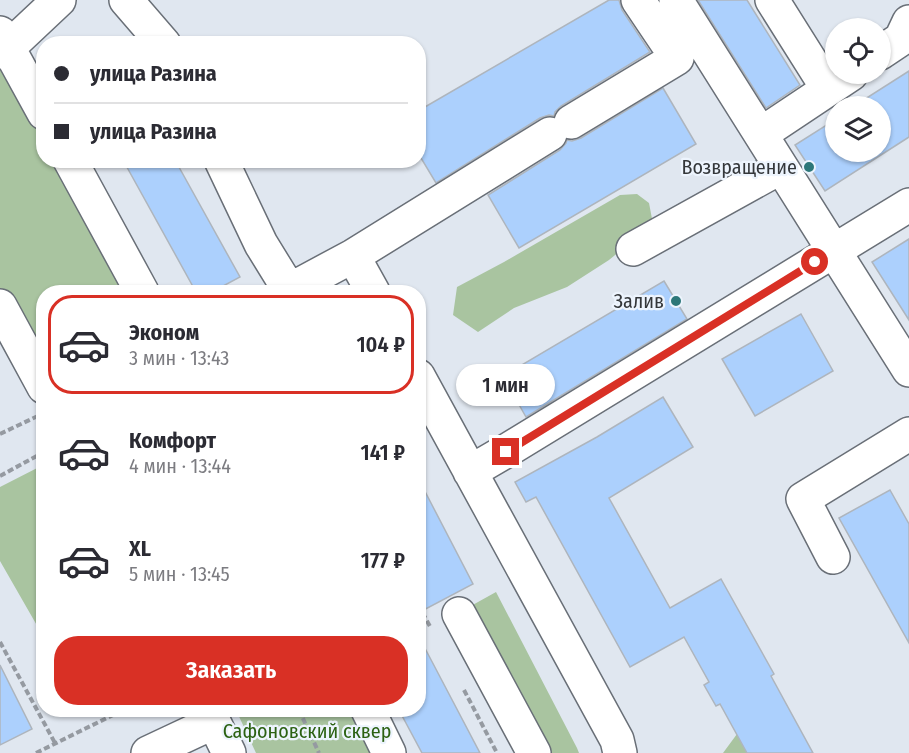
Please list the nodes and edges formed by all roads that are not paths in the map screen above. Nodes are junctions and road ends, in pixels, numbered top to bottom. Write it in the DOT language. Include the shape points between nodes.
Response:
graph roads {
  1 [pos="59,0"];
  2 [pos="126,0"];
  3 [pos="638,0"];
  4 [pos="676,0"];
  5 [pos="771,0"];
  6 [pos="904,0"];
  7 [pos="909,7"];
  8 [pos="909,22"];
  9 [pos="157,36"];
  10 [pos="3,44"];
  11 [pos="891,46"];
  12 [pos="825,64"];
  13 [pos="835,84"];
  14 [pos="36,100"];
  15 [pos="761,134"];
  16 [pos="781,167"];
  17 [pos="74,168"];
  18 [pos="225,168"];
  19 [pos="909,205"];
  20 [pos="633,249"];
  21 [pos="834,250"];
  22 [pos="353,256"];
  23 [pos="138,285"];
  24 [pos="284,285"];
  25 [pos="301,285"];
  26 [pos="369,285"];
  27 [pos="0,306"];
  28 [pos="909,370"];
  29 [pos="36,372"];
  30 [pos="426,391"];
  31 [pos="909,434"];
  32 [pos="470,472"];
  33 [pos="833,557"];
  34 [pos="459,614"];
  35 [pos="209,717"];
  36 [pos="211,717"];
  37 [pos="371,717"];
  38 [pos="148,753"];
  39 [pos="229,753"];
  40 [pos="389,753"];
  41 [pos="534,753"];
  42 [pos="620,753"];
  1 -- 10 [label="street"];
  2 -- 9 [label="street"];
  3 -- 22 [label="street" via="677,58"];
  4 -- 15 [label="street"];
  5 -- 12 [label="street"];
  6 -- 7 [label="street"];
  8 -- 11 [label="street" via="901,39"];
  10 -- 14 [label="street"];
  13 -- 15 [label="street"];
  15 -- 16 [label="street"];
  16 -- 20 [label="street"];
  16 -- 21 [label="street"];
  17 -- 23 [label="street"];
  18 -- 24 [label="street"];
  19 -- 21 [label="street"];
  21 -- 28 [label="street"];
  21 -- 32 [label="street"];
  22 -- 25 [label="street"];
  22 -- 26 [label="street"];
  27 -- 29 [label="street"];
  30 -- 32 [label="street"];
  31 -- 33 [label="street" via="803,499"];
  32 -- 42 [label="street" via="617,740"];
  34 -- 41 [label="street"];
  35 -- 38 [label="street"];
  36 -- 39 [label="street"];
  37 -- 40 [label="street"];
}
